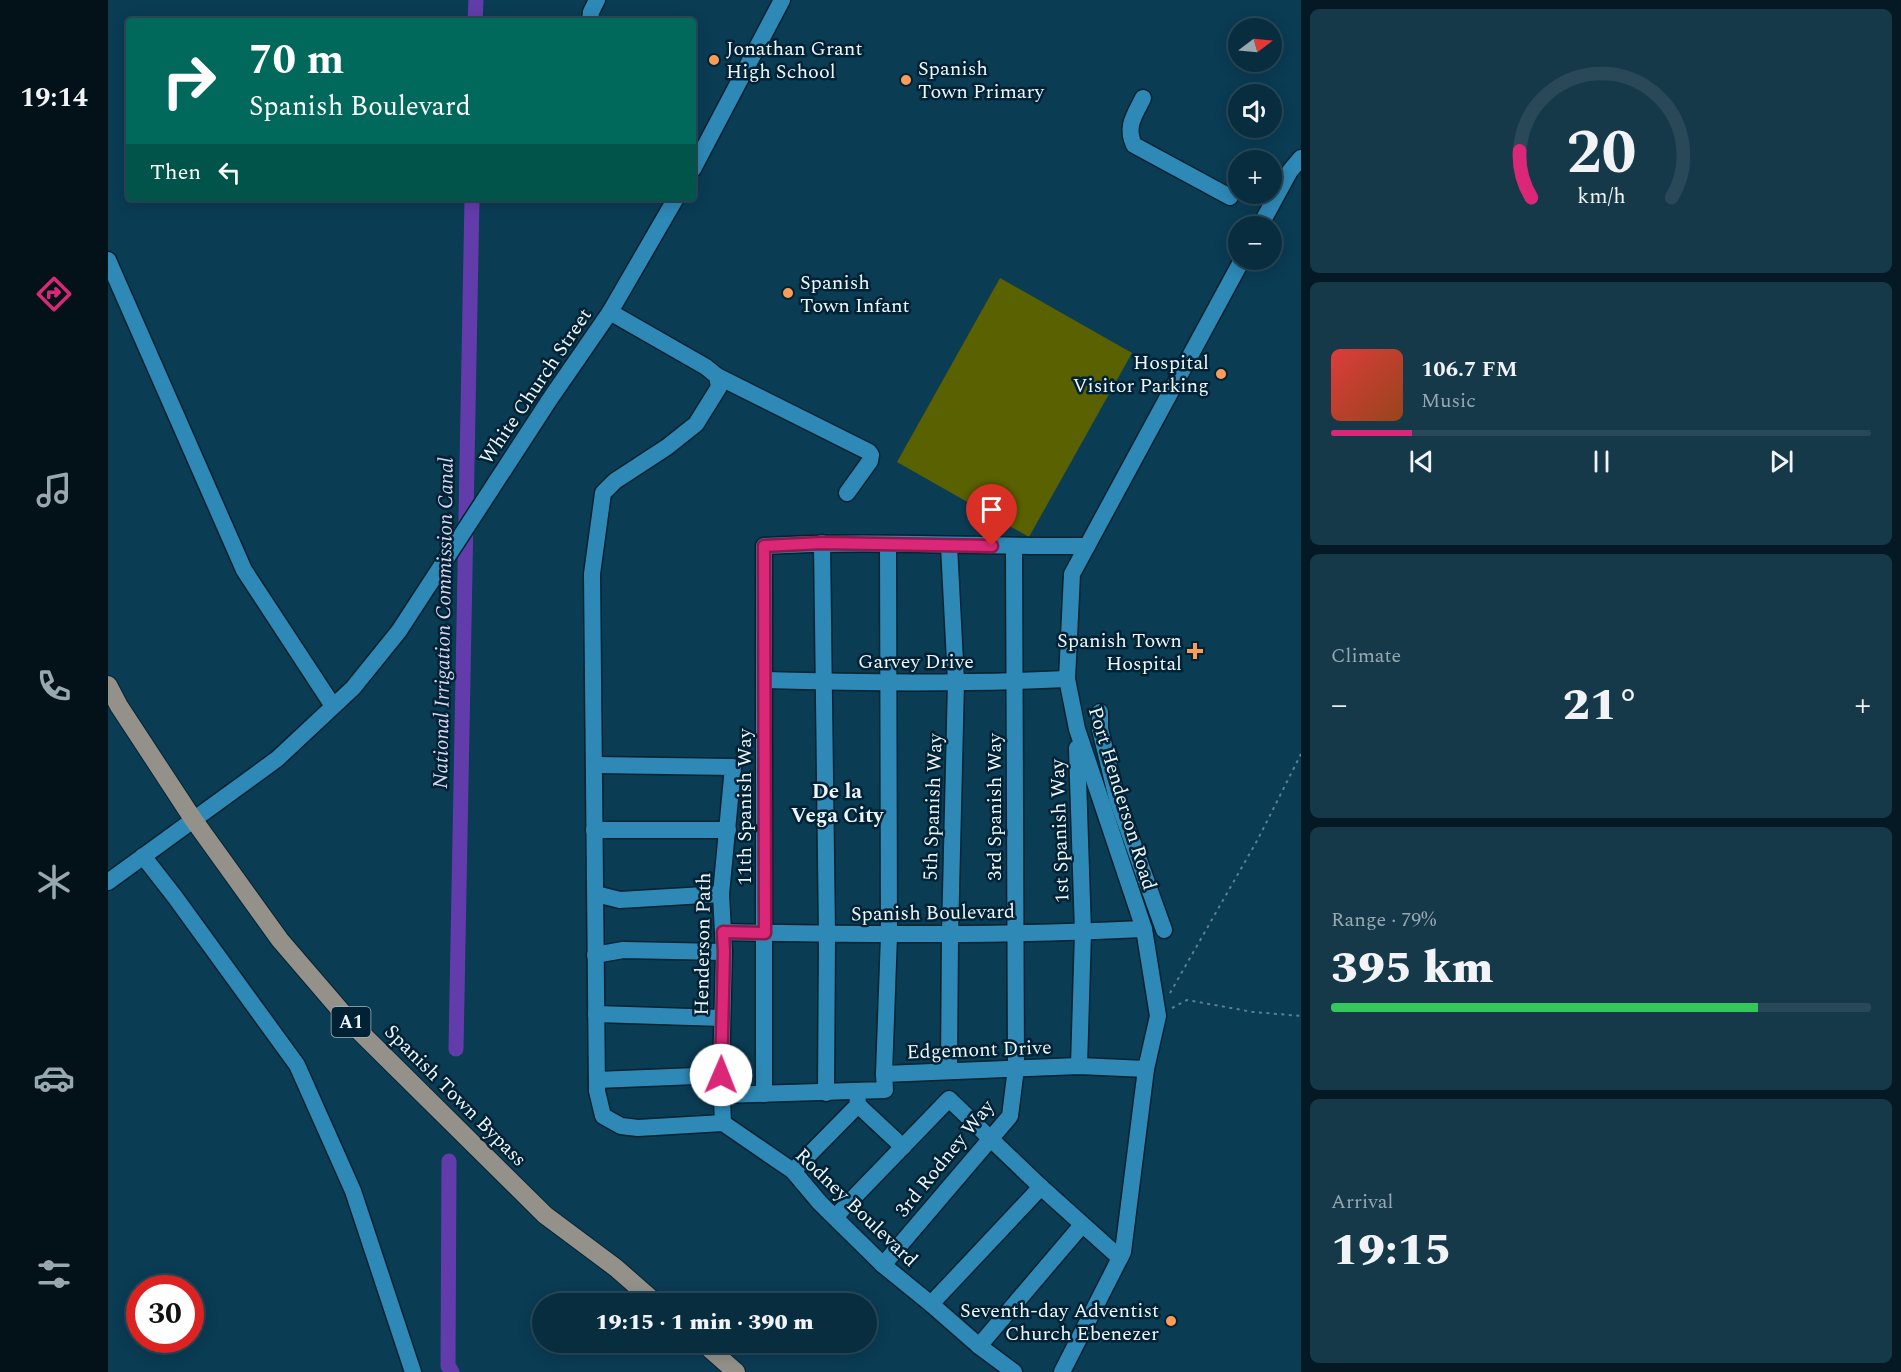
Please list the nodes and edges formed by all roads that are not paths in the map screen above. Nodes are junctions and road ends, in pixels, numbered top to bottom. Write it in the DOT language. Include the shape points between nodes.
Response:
graph roads {
  1 [pos="597,0"];
  2 [pos="782,0"];
  3 [pos="590,18"];
  4 [pos="1143,98"];
  5 [pos="1301,158"];
  6 [pos="696,163"];
  7 [pos="1228,196"];
  8 [pos="674,201"];
  9 [pos="1265,216"];
  10 [pos="108,260"];
  11 [pos="1237,270"];
  12 [pos="610,312"];
  13 [pos="717,376"];
  14 [pos="848,493"];
  15 [pos="822,543"];
  16 [pos="888,544"];
  17 [pos="949,546"];
  18 [pos="1087,546"];
  19 [pos="1014,547"];
  20 [pos="1066,679"];
  21 [pos="765,680"];
  22 [pos="956,681"];
  23 [pos="824,682"];
  24 [pos="1015,682"];
  25 [pos="889,683"];
  26 [pos="108,685"];
  27 [pos="333,706"];
  28 [pos="1100,712"];
  29 [pos="1077,729"];
  30 [pos="595,765"];
  31 [pos="193,819"];
  32 [pos="594,830"];
  33 [pos="728,830"];
  34 [pos="143,856"];
  35 [pos="108,882"];
  36 [pos="596,894"];
  37 [pos="721,894"];
  38 [pos="1144,929"];
  39 [pos="1164,930"];
  40 [pos="723,932"];
  41 [pos="1015,932"];
  42 [pos="1083,932"];
  43 [pos="765,933"];
  44 [pos="827,935"];
  45 [pos="889,935"];
  46 [pos="950,935"];
  47 [pos="724,952"];
  48 [pos="596,955"];
  49 [pos="596,1014"];
  50 [pos="722,1018"];
  51 [pos="1079,1066"];
  52 [pos="1016,1068"];
  53 [pos="1146,1069"];
  54 [pos="949,1070"];
  55 [pos="884,1074"];
  56 [pos="721,1075"];
  57 [pos="597,1080"];
  58 [pos="826,1093"];
  59 [pos="764,1094"];
  60 [pos="722,1095"];
  61 [pos="858,1099"];
  62 [pos="723,1123"];
  63 [pos="991,1138"];
  64 [pos="903,1147"];
  65 [pos="793,1171"];
  66 [pos="1041,1187"];
  67 [pos="835,1217"];
  68 [pos="1082,1225"];
  69 [pos="1120,1258"];
  70 [pos="883,1265"];
  71 [pos="644,1293"];
  72 [pos="931,1304"];
  73 [pos="979,1346"];
  74 [pos="714,1353"];
  75 [pos="413,1372"];
  76 [pos="736,1372"];
  77 [pos="1014,1372"];
  78 [pos="1062,1372"];
  1 -- 3 [label="street"];
  2 -- 6 [label="street"];
  4 -- 7 [label="street" via="1131,124 1129,135 1134,145"];
  5 -- 9 [label="street"];
  8 -- 12 [label="street, White Church Street"];
  10 -- 27 [label="street" via="244,570"];
  11 -- 18 [label="street, Port Henderson Road"];
  12 -- 13 [label="street"];
  12 -- 27 [label="street, White Church Street" via="399,631 353,688"];
  13 -- 14 [label="street" via="869,452 870,461"];
  13 -- 30 [label="street" via="720,387 696,424 603,493 592,574"];
  15 -- 16 [label="street"];
  15 -- 21 [label="street, 11th Spanish Way" via="764,546"];
  15 -- 23 [label="street"];
  16 -- 17 [label="street"];
  16 -- 25 [label="street"];
  17 -- 19 [label="street"];
  17 -- 22 [label="street, 5th Spanish Way"];
  18 -- 19 [label="street"];
  18 -- 20 [label="street, Port Henderson Road" via="1072,574"];
  19 -- 24 [label="street, 3rd Spanish Way"];
  20 -- 24 [label="street, Garvey Drive"];
  20 -- 29 [label="street, Port Henderson Road"];
  21 -- 23 [label="street, Garvey Drive"];
  21 -- 43 [label="street, 11th Spanish Way"];
  22 -- 24 [label="street, Garvey Drive"];
  22 -- 25 [label="street, Garvey Drive"];
  22 -- 46 [label="street, 5th Spanish Way"];
  23 -- 25 [label="street, Garvey Drive"];
  23 -- 44 [label="street"];
  24 -- 41 [label="street, 3rd Spanish Way"];
  25 -- 45 [label="street"];
  26 -- 31 [label="main road, Spanish Town Bypass / A1"];
  27 -- 31 [label="street, White Church Street" via="277,759"];
  28 -- 39 [label="street" via="1100,729 1117,799"];
  29 -- 38 [label="street, Port Henderson Road"];
  29 -- 42 [label="street, 1st Spanish Way"];
  30 -- 32 [label="street"];
  30 -- 33 [label="street, Henderson Path" via="733,767"];
  31 -- 34 [label="street, White Church Street"];
  31 -- 71 [label="main road, Spanish Town Bypass / A1" via="280,940 353,1024 545,1215"];
  32 -- 33 [label="street"];
  32 -- 36 [label="street"];
  33 -- 37 [label="street, Henderson Path"];
  34 -- 35 [label="street, White Church Street"];
  34 -- 75 [label="street" via="297,1065 353,1191"];
  36 -- 37 [label="street" via="620,900"];
  36 -- 48 [label="street"];
  37 -- 40 [label="street, Henderson Path"];
  38 -- 42 [label="street, Spanish Boulevard"];
  38 -- 53 [label="street, Port Henderson Road" via="1158,1016"];
  40 -- 43 [label="street, Spanish Boulevard"];
  40 -- 47 [label="street, Henderson Path"];
  41 -- 42 [label="street, Spanish Boulevard"];
  41 -- 46 [label="street, Spanish Boulevard"];
  41 -- 52 [label="street, 3rd Spanish Way"];
  42 -- 51 [label="street, 1st Spanish Way"];
  43 -- 44 [label="street, Spanish Boulevard"];
  43 -- 59 [label="street, 11th Spanish Way"];
  44 -- 45 [label="street, Spanish Boulevard"];
  44 -- 58 [label="street"];
  45 -- 46 [label="street, Spanish Boulevard"];
  45 -- 55 [label="street"];
  46 -- 54 [label="street, 5th Spanish Way"];
  47 -- 48 [label="street" via="623,950"];
  47 -- 50 [label="street, Henderson Path"];
  48 -- 49 [label="street"];
  49 -- 50 [label="street"];
  49 -- 57 [label="street"];
  50 -- 56 [label="street, Henderson Path"];
  51 -- 52 [label="street, Edgemont Drive"];
  51 -- 53 [label="street, Edgemont Drive"];
  52 -- 54 [label="street, Edgemont Drive"];
  52 -- 63 [label="street, 3rd Rodney Way" via="1010,1116"];
  53 -- 69 [label="street, Port Henderson Road"];
  54 -- 55 [label="street, Edgemont Drive"];
  55 -- 61 [label="street, Edgemont Drive" via="885,1090"];
  56 -- 57 [label="street"];
  56 -- 60 [label="street, Henderson Path"];
  57 -- 62 [label="street" via="603,1116 621,1126"];
  58 -- 59 [label="street, Edgemont Drive"];
  58 -- 61 [label="street, Edgemont Drive"];
  59 -- 60 [label="street, Edgemont Drive"];
  60 -- 62 [label="street, Henderson Path"];
  61 -- 64 [label="street"];
  61 -- 65 [label="street"];
  62 -- 65 [label="street, Rodney Boulevard"];
  63 -- 64 [label="street" via="950,1099"];
  63 -- 66 [label="street"];
  63 -- 70 [label="street, 3rd Rodney Way"];
  64 -- 67 [label="street"];
  65 -- 67 [label="street, Rodney Boulevard"];
  66 -- 68 [label="street"];
  66 -- 72 [label="street"];
  67 -- 70 [label="street, Rodney Boulevard"];
  68 -- 69 [label="street"];
  68 -- 73 [label="street"];
  69 -- 78 [label="street, Port Henderson Road"];
  70 -- 72 [label="street, Rodney Boulevard"];
  72 -- 73 [label="street, Rodney Boulevard"];
  73 -- 77 [label="street, Rodney Boulevard"];
  74 -- 76 [label="main road"];
}
